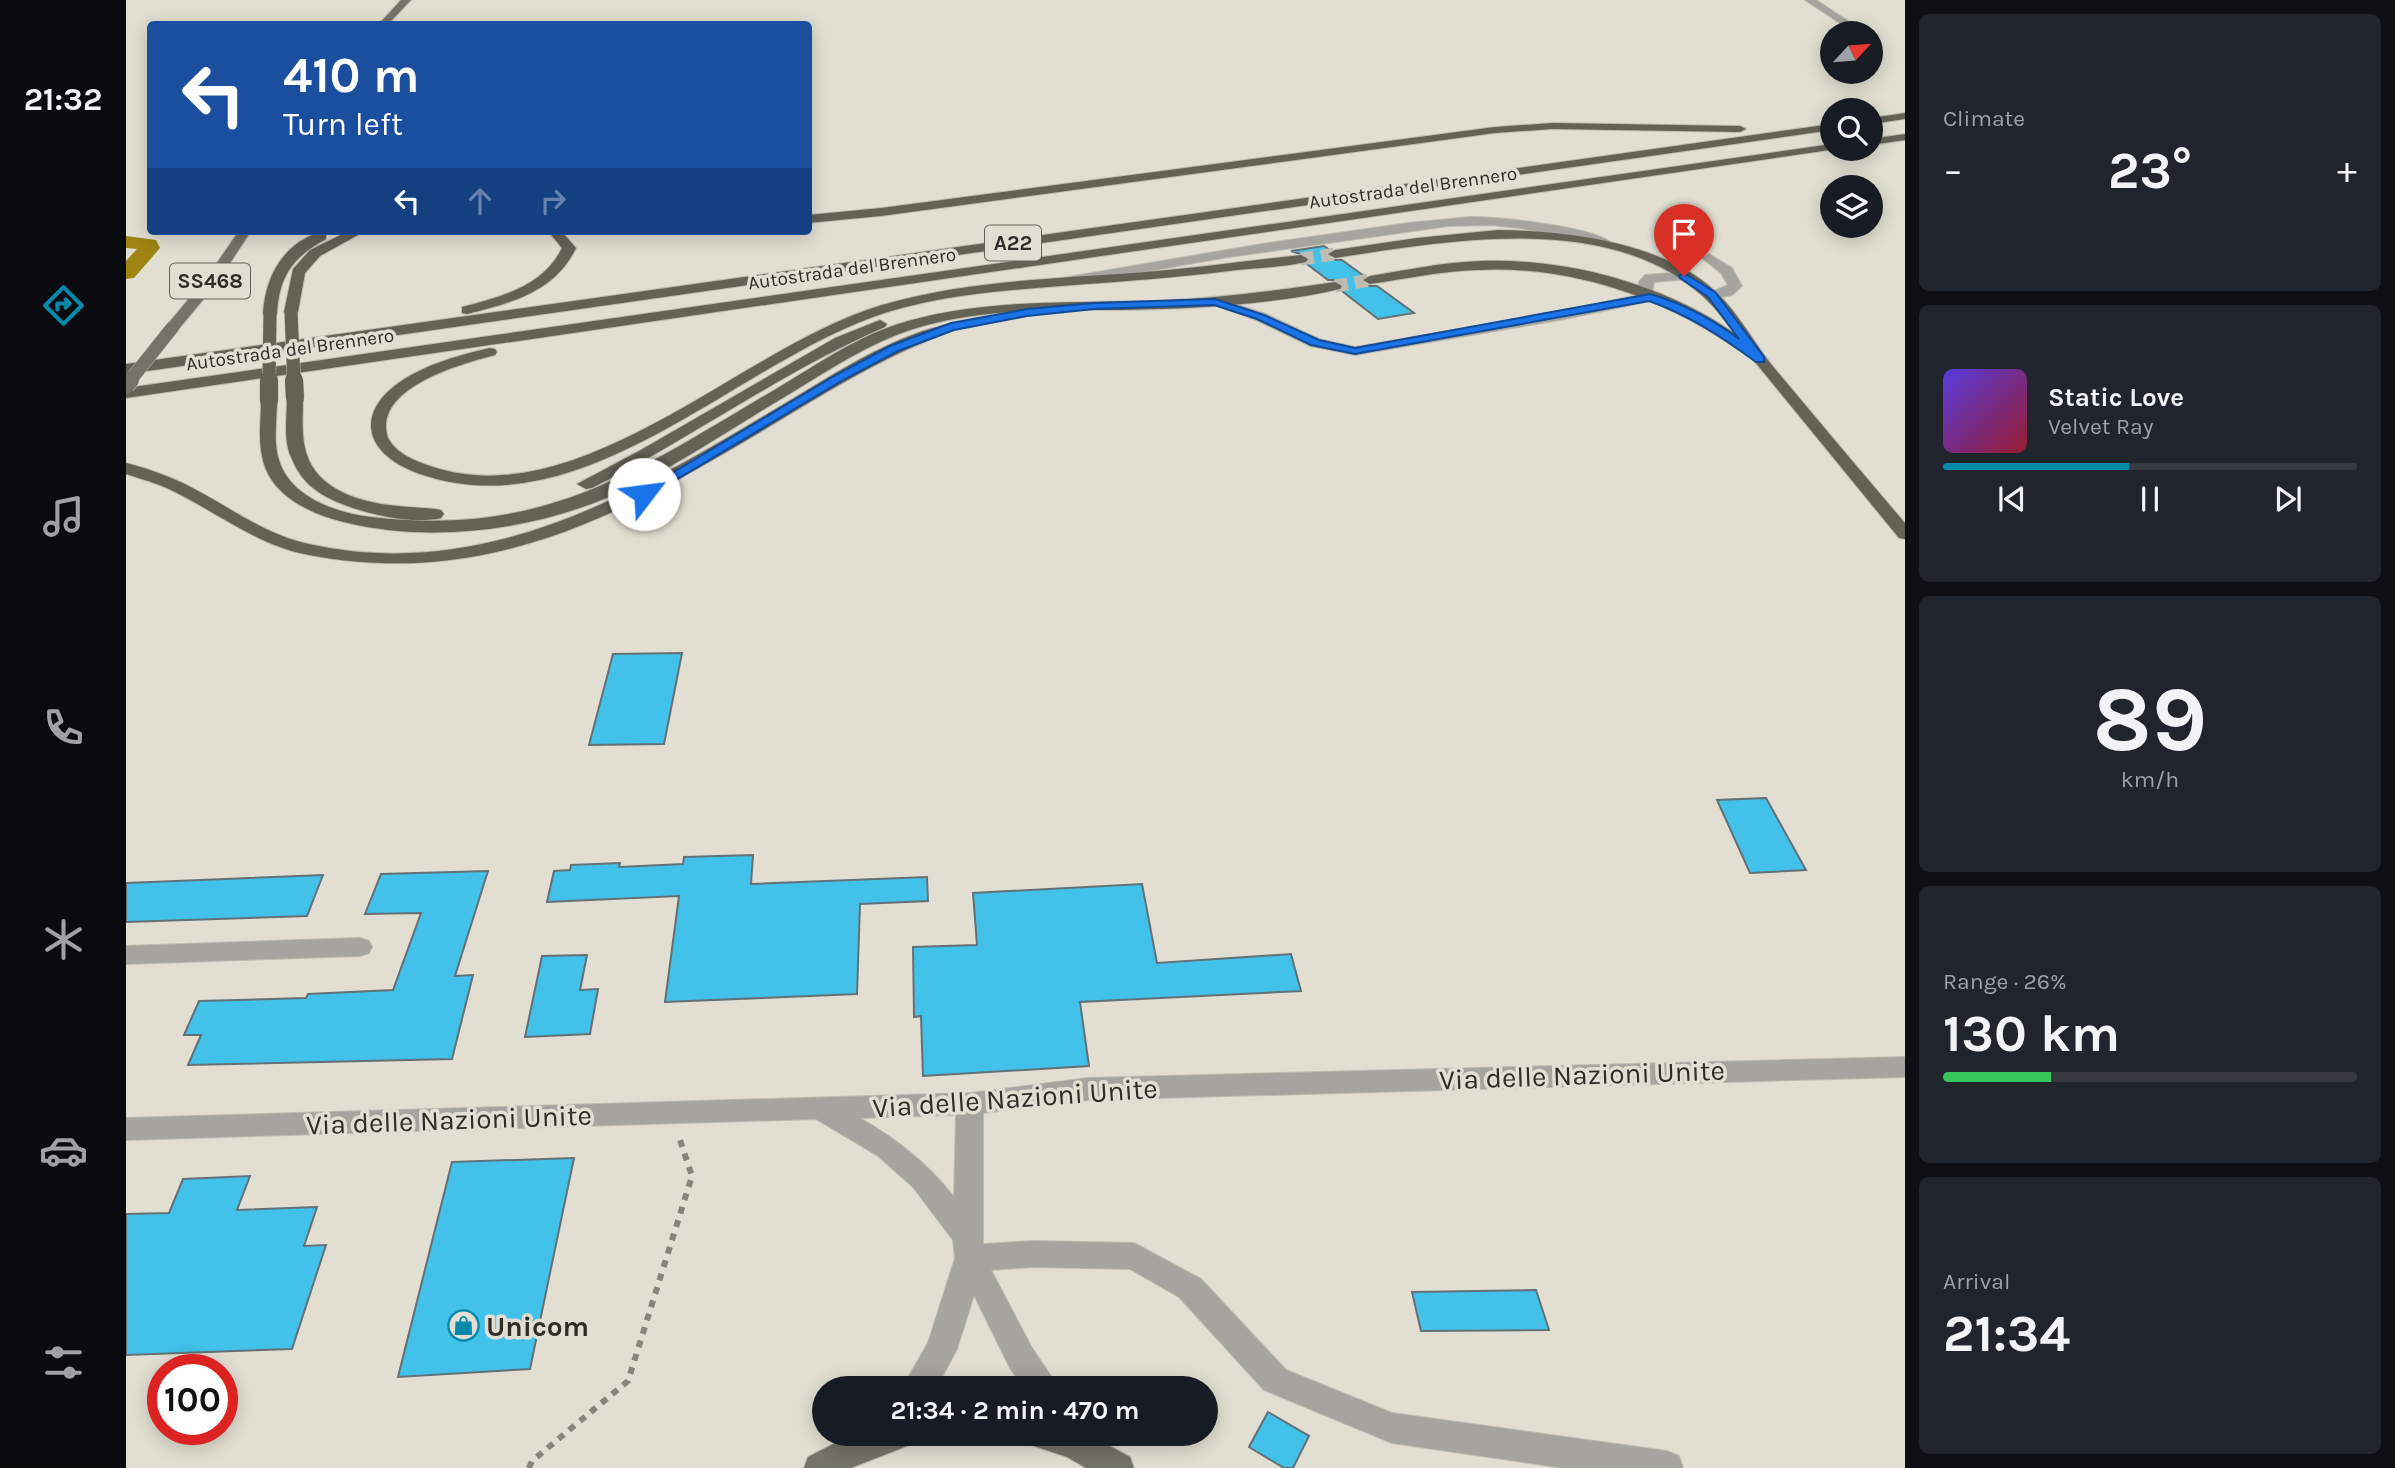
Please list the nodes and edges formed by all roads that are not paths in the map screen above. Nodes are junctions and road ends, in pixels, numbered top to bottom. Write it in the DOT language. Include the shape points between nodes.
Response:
graph roads {
  1 [pos="405,0"];
  2 [pos="1810,0"];
  3 [pos="386,21"];
  4 [pos="1842,21"];
  5 [pos="1905,114"];
  6 [pos="1883,115"];
  7 [pos="1883,119"];
  8 [pos="1820,122"];
  9 [pos="1820,129"];
  10 [pos="1905,137"];
  11 [pos="1883,140"];
  12 [pos="1820,149"];
  13 [pos="812,219"];
  14 [pos="242,235"];
  15 [pos="324,235"];
  16 [pos="351,235"];
  17 [pos="558,235"];
  18 [pos="1605,243"];
  19 [pos="1335,254"];
  20 [pos="1709,258"];
  21 [pos="1301,259"];
  22 [pos="1020,264"];
  23 [pos="1684,276"];
  24 [pos="1370,280"];
  25 [pos="1067,282"];
  26 [pos="1335,286"];
  27 [pos="1711,295"];
  28 [pos="1648,296"];
  29 [pos="1215,302"];
  30 [pos="1094,306"];
  31 [pos="195,359"];
  32 [pos="1760,360"];
  33 [pos="126,369"];
  34 [pos="126,385"];
  35 [pos="126,393"];
  36 [pos="126,468"];
  37 [pos="1905,534"];
  38 [pos="360,947"];
  39 [pos="126,955"];
  40 [pos="1905,1067"];
  41 [pos="970,1104"];
  42 [pos="823,1110"];
  43 [pos="126,1129"];
  44 [pos="968,1247"];
  45 [pos="925,1376"];
  46 [pos="1034,1376"];
  47 [pos="862,1446"];
  48 [pos="1078,1446"];
  49 [pos="1097,1446"];
  50 [pos="1667,1467"];
  51 [pos="820,1468"];
  52 [pos="1119,1468"];
  1 -- 3 [label="main road"];
  2 -- 4 [label="street"];
  5 -- 6 [label="highway"];
  5 -- 7 [label="highway"];
  8 -- 13 [label="highway" via="1742,129 1508,129"];
  9 -- 31 [label="highway, Autostrada del Brennero / A22"];
  10 -- 11 [label="highway"];
  12 -- 22 [label="highway, Autostrada del Brennero / A22"];
  14 -- 34 [label="main road, SS468, bridge" via="212,280"];
  15 -- 30 [label="highway, bridge" via="282,266 274,279 269,401 272,462 278,477 301,500 346,518 403,527 454,528 520,519 580,501 635,478 813,373 909,326 1013,307"];
  16 -- 25 [label="highway, bridge" via="316,253 298,272 291,312 295,443 299,459 321,486 356,503 410,513 493,510 550,498 645,455 840,341 889,321"];
  17 -- 31 [label="highway" via="569,248 565,261 556,273 521,293 449,314"];
  18 -- 19 [label="highway" via="1530,233 1427,240"];
  18 -- 23 [label="highway"];
  18 -- 25 [label="street" via="1524,224 1465,222 1312,241"];
  20 -- 27 [label="street" via="1727,271 1735,286"];
  21 -- 25 [label="highway"];
  22 -- 25 [label="highway" via="471,356 408,383 383,406 379,438 398,458 434,473 490,479 549,472 613,451 859,317 957,292"];
  22 -- 35 [label="highway, Autostrada del Brennero / A22"];
  23 -- 27 [label="highway"];
  23 -- 28 [label="street" via="1650,278 1646,282"];
  24 -- 28 [label="highway" via="1465,266 1517,265 1569,272"];
  26 -- 29 [label="highway"];
  27 -- 32 [label="highway"];
  28 -- 29 [label="street" via="1355,351 1315,343 1261,317"];
  28 -- 32 [label="highway" via="1716,327"];
  29 -- 30 [label="highway"];
  30 -- 36 [label="highway" via="1027,313 928,334 839,378 644,494 543,536 460,554 380,559 309,550 271,540 174,485"];
  31 -- 33 [label="highway, Autostrada del Brennero / A22"];
  32 -- 37 [label="highway"];
  38 -- 39 [label="street"];
  40 -- 41 [label="street, Via delle Nazioni Unite" via="1088,1089"];
  41 -- 42 [label="street, Via delle Nazioni Unite"];
  41 -- 44 [label="street"];
  42 -- 43 [label="street, Via delle Nazioni Unite"];
  42 -- 44 [label="street" via="888,1148 923,1178"];
  44 -- 45 [label="street" via="942,1349"];
  44 -- 46 [label="street" via="1021,1358"];
  44 -- 50 [label="street" via="1134,1256 1190,1288 1275,1380 1392,1428"];
  47 -- 51 [label="main road"];
  48 -- 52 [label="main road"];
  49 -- 52 [label="street"];
}
